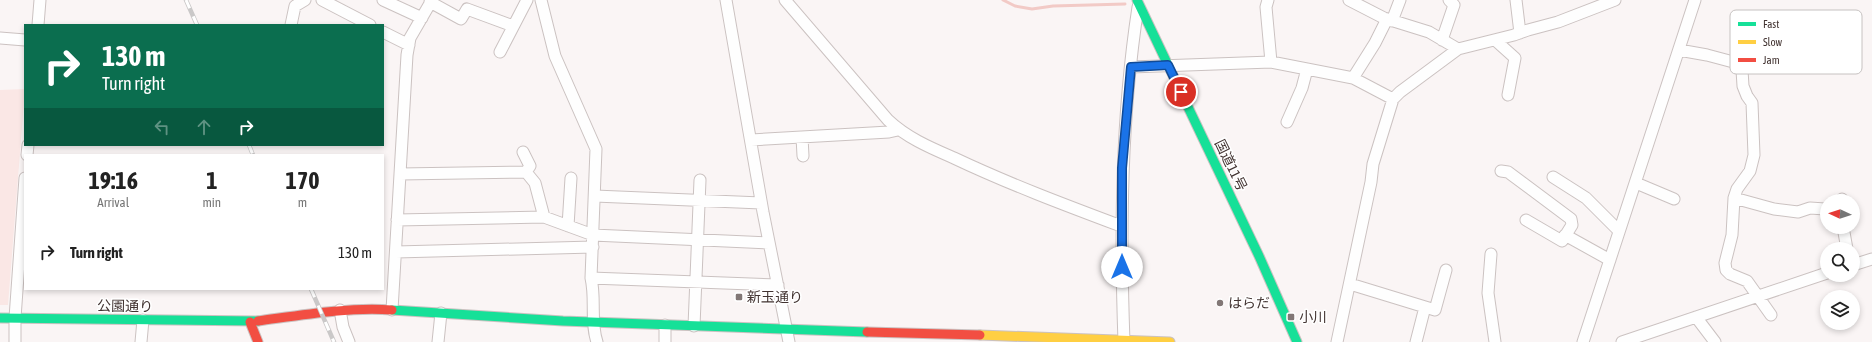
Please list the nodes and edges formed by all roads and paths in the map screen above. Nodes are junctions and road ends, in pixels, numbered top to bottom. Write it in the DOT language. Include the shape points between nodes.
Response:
graph roads {
  1 [pos="40,0"];
  2 [pos="305,0"];
  3 [pos="322,0"];
  4 [pos="383,0"];
  5 [pos="527,0"];
  6 [pos="542,0"];
  7 [pos="726,0"];
  8 [pos="785,0"];
  9 [pos="1268,0"];
  10 [pos="1349,0"];
  11 [pos="1400,0"];
  12 [pos="1449,0"];
  13 [pos="1516,0"];
  14 [pos="1615,0"];
  15 [pos="1695,0"];
  16 [pos="431,1"];
  17 [pos="1138,1"];
  18 [pos="422,18"];
  19 [pos="1389,20"];
  20 [pos="38,24"];
  21 [pos="291,24"];
  22 [pos="368,24"];
  23 [pos="514,26"];
  24 [pos="384,32"];
  25 [pos="1520,33"];
  26 [pos="0,38"];
  27 [pos="24,40"];
  28 [pos="1442,40"];
  29 [pos="1495,40"];
  30 [pos="409,45"];
  31 [pos="1458,49"];
  32 [pos="1680,50"];
  33 [pos="500,52"];
  34 [pos="1730,61"];
  35 [pos="1271,62"];
  36 [pos="1168,65"];
  37 [pos="1131,67"];
  38 [pos="1307,69"];
  39 [pos="1742,74"];
  40 [pos="1352,78"];
  41 [pos="1508,95"];
  42 [pos="1393,99"];
  43 [pos="1287,122"];
  44 [pos="898,130"];
  45 [pos="802,137"];
  46 [pos="750,140"];
  47 [pos="523,152"];
  48 [pos="803,156"];
  49 [pos="1501,171"];
  50 [pos="526,172"];
  51 [pos="400,174"];
  52 [pos="1553,177"];
  53 [pos="570,178"];
  54 [pos="700,180"];
  55 [pos="1636,183"];
  56 [pos="594,196"];
  57 [pos="24,197"];
  58 [pos="1734,198"];
  59 [pos="1674,199"];
  60 [pos="699,200"];
  61 [pos="762,203"];
  62 [pos="1820,209"];
  63 [pos="544,217"];
  64 [pos="397,220"];
  65 [pos="1526,220"];
  66 [pos="568,226"];
  67 [pos="1122,226"];
  68 [pos="1619,231"];
  69 [pos="593,235"];
  70 [pos="1565,235"];
  71 [pos="698,239"];
  72 [pos="769,243"];
  73 [pos="592,247"];
  74 [pos="396,252"];
  75 [pos="1491,254"];
  76 [pos="1872,259"];
  77 [pos="1610,260"];
  78 [pos="1860,263"];
  79 [pos="1446,270"];
  80 [pos="1820,275"];
  81 [pos="591,278"];
  82 [pos="696,282"];
  83 [pos="1350,284"];
  84 [pos="778,285"];
  85 [pos="1759,295"];
  86 [pos="1424,307"];
  87 [pos="340,310"];
  88 [pos="392,310"];
  89 [pos="441,313"];
  90 [pos="1771,315"];
  91 [pos="1696,317"];
  92 [pos="0,318"];
  93 [pos="15,318"];
  94 [pos="143,320"];
  95 [pos="250,322"];
  96 [pos="594,322"];
  97 [pos="665,325"];
  98 [pos="694,326"];
  99 [pos="786,329"];
  100 [pos="1124,341"];
  101 [pos="15,342"];
  102 [pos="141,342"];
  103 [pos="258,342"];
  104 [pos="349,342"];
  105 [pos="438,342"];
  106 [pos="597,342"];
  107 [pos="665,342"];
  108 [pos="789,342"];
  109 [pos="1170,342"];
  110 [pos="1298,342"];
  111 [pos="1337,342"];
  112 [pos="1416,342"];
  113 [pos="1495,342"];
  114 [pos="1584,342"];
  115 [pos="1622,342"];
  116 [pos="1715,342"];
  1 -- 20 [label="street"];
  2 -- 21 [label="street" via="295,6"];
  3 -- 22 [label="street"];
  4 -- 18 [label="street"];
  5 -- 23 [label="street"];
  6 -- 56 [label="street" via="555,56 596,149"];
  7 -- 46 [label="street"];
  8 -- 44 [label="street"];
  9 -- 35 [label="street" via="1266,7"];
  10 -- 19 [label="street"];
  11 -- 19 [label="street"];
  12 -- 28 [label="street" via="1454,5"];
  13 -- 25 [label="street"];
  14 -- 25 [label="street" via="1558,22"];
  15 -- 32 [label="street"];
  16 -- 18 [label="street"];
  16 -- 23 [label="street" via="461,19 467,9"];
  17 -- 36 [label="main road, 国道11号"];
  17 -- 37 [label="street"];
  18 -- 30 [label="street" via="410,38"];
  19 -- 28 [label="street" via="1430,32"];
  19 -- 40 [label="street"];
  23 -- 33 [label="street"];
  24 -- 30 [label="street"];
  25 -- 29 [label="street"];
  26 -- 27 [label="street"];
  28 -- 31 [label="street"];
  29 -- 31 [label="street"];
  29 -- 41 [label="street" via="1515,58"];
  30 -- 51 [label="street"];
  31 -- 42 [label="street"];
  32 -- 34 [label="street"];
  32 -- 55 [label="street"];
  35 -- 36 [label="street"];
  35 -- 38 [label="street"];
  36 -- 37 [label="street"];
  36 -- 110 [label="main road, 国道11号"];
  37 -- 67 [label="street" via="1122,168"];
  38 -- 40 [label="street"];
  38 -- 43 [label="street" via="1302,88"];
  39 -- 58 [label="street" via="1743,86 1752,103 1754,155 1750,170"];
  40 -- 42 [label="street"];
  42 -- 83 [label="street" via="1373,164"];
  44 -- 45 [label="street"];
  44 -- 67 [label="street" via="998,179"];
  45 -- 46 [label="street"];
  45 -- 48 [label="street"];
  46 -- 61 [label="street"];
  47 -- 50 [label="street" via="530,166"];
  49 -- 70 [label="street" via="1508,172 1571,219 1572,225"];
  50 -- 51 [label="street"];
  50 -- 63 [label="street" via="536,183"];
  51 -- 64 [label="street"];
  52 -- 68 [label="street" via="1586,198"];
  53 -- 66 [label="street"];
  54 -- 60 [label="street"];
  55 -- 59 [label="street"];
  55 -- 68 [label="street"];
  56 -- 60 [label="street"];
  56 -- 69 [label="street"];
  57 -- 93 [label="street"];
  58 -- 62 [label="street" via="1774,209 1798,212 1810,208"];
  58 -- 85 [label="street" via="1732,235 1726,270 1747,281"];
  60 -- 61 [label="street"];
  60 -- 71 [label="street"];
  61 -- 72 [label="street"];
  63 -- 64 [label="street"];
  63 -- 66 [label="street"];
  64 -- 74 [label="street"];
  65 -- 70 [label="street" via="1562,241"];
  66 -- 69 [label="street"];
  67 -- 100 [label="street"];
  68 -- 77 [label="street"];
  69 -- 71 [label="street"];
  69 -- 73 [label="street"];
  70 -- 77 [label="street"];
  71 -- 72 [label="street"];
  71 -- 82 [label="street"];
  72 -- 84 [label="street"];
  73 -- 74 [label="street"];
  73 -- 81 [label="street"];
  74 -- 88 [label="street"];
  75 -- 113 [label="street" via="1488,293"];
  76 -- 78 [label="street"];
  77 -- 114 [label="street"];
  79 -- 86 [label="street" via="1435,310"];
  80 -- 85 [label="street"];
  81 -- 82 [label="street"];
  81 -- 96 [label="street" via="594,290"];
  82 -- 84 [label="street"];
  82 -- 98 [label="street"];
  83 -- 86 [label="street"];
  83 -- 111 [label="street"];
  84 -- 99 [label="street"];
  85 -- 90 [label="street"];
  85 -- 91 [label="street"];
  86 -- 112 [label="street"];
  87 -- 88 [label="main road, 公園通り"];
  87 -- 95 [label="main road, 公園通り"];
  87 -- 104 [label="street"];
  88 -- 89 [label="main road, 公園通り"];
  89 -- 96 [label="main road, 公園通り"];
  89 -- 105 [label="street"];
  91 -- 115 [label="street"];
  91 -- 116 [label="street"];
  92 -- 93 [label="main road, 公園通り"];
  93 -- 94 [label="main road, 公園通り"];
  93 -- 101 [label="street"];
  94 -- 95 [label="main road, 公園通り"];
  94 -- 102 [label="street"];
  95 -- 103 [label="main road"];
  96 -- 97 [label="main road, 公園通り"];
  96 -- 106 [label="street"];
  97 -- 98 [label="main road, 公園通り"];
  97 -- 107 [label="street"];
  98 -- 99 [label="main road, 公園通り"];
  99 -- 100 [label="main road, 公園通り"];
  99 -- 108 [label="street"];
  100 -- 109 [label="main road, 公園通り"];
}
